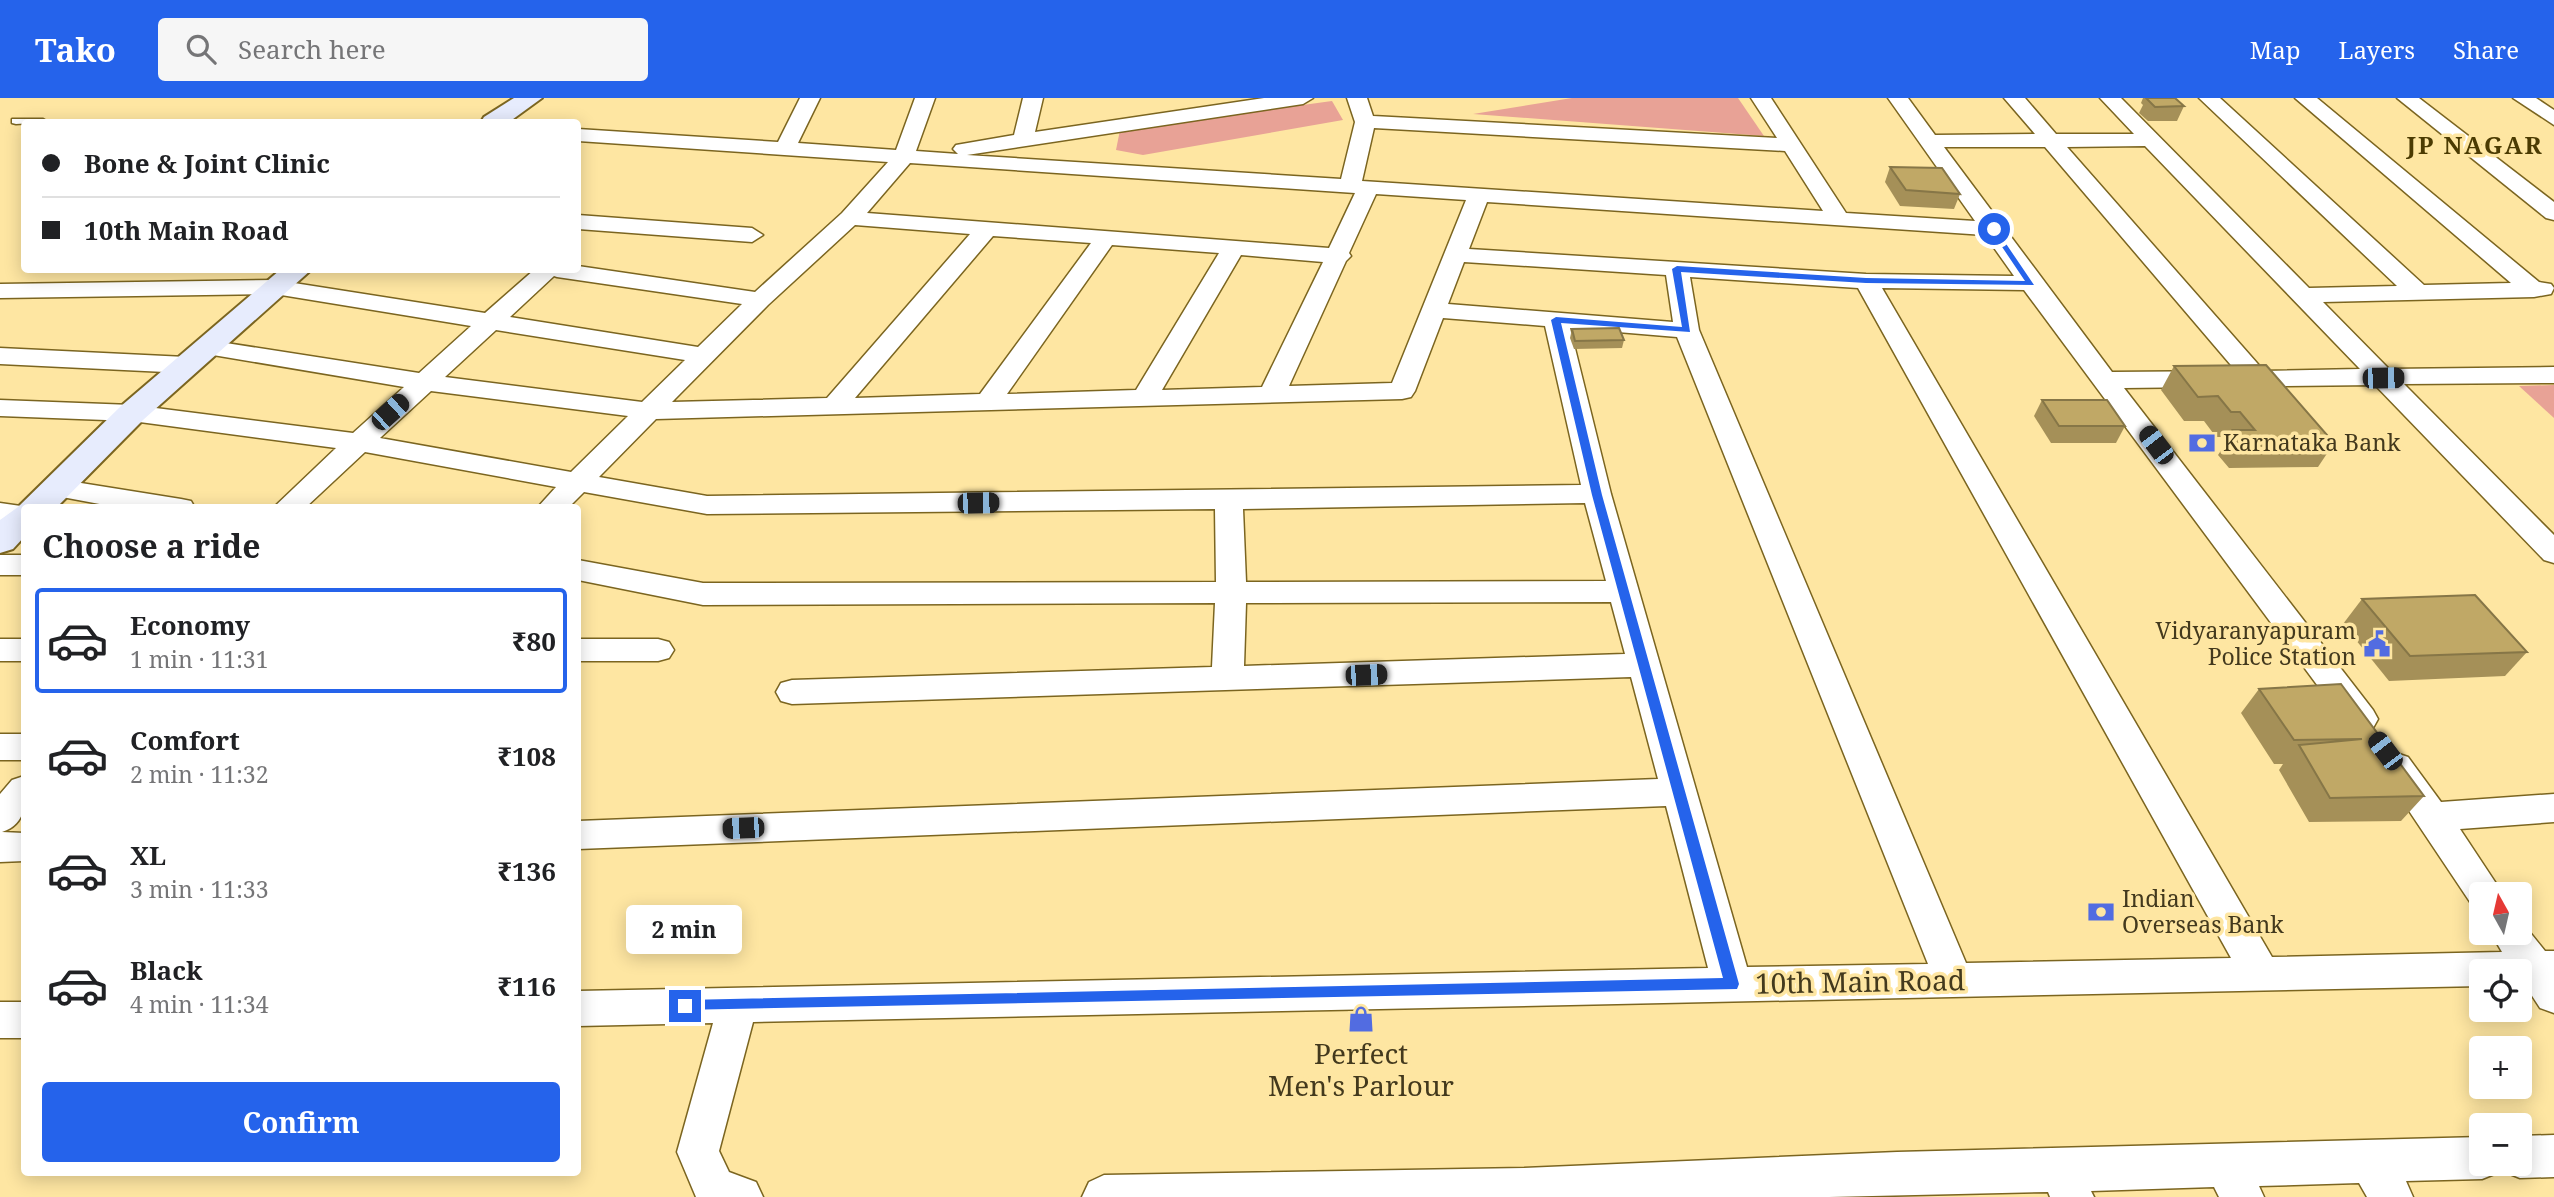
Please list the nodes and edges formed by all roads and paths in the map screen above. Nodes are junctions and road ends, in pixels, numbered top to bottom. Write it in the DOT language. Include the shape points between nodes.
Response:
graph roads {
  1 [pos="530,98"];
  2 [pos="810,98"];
  3 [pos="925,98"];
  4 [pos="1033,98"];
  5 [pos="1143,98"];
  6 [pos="1303,98"];
  7 [pos="1357,98"];
  8 [pos="1761,98"];
  9 [pos="1898,98"];
  10 [pos="2014,98"];
  11 [pos="2110,98"];
  12 [pos="2208,98"];
  13 [pos="2305,98"];
  14 [pos="2407,98"];
  15 [pos="2523,98"];
  16 [pos="1263,101"];
  17 [pos="498,119"];
  18 [pos="2554,120"];
  19 [pos="16,121"];
  20 [pos="21,121"];
  21 [pos="1141,122"];
  22 [pos="1365,122"];
  23 [pos="581,135"];
  24 [pos="1023,140"];
  25 [pos="2051,140"];
  26 [pos="2151,140"];
  27 [pos="1931,141"];
  28 [pos="1791,145"];
  29 [pos="784,150"];
  30 [pos="903,158"];
  31 [pos="1360,186"];
  32 [pos="1479,195"];
  33 [pos="2554,213"];
  34 [pos="850,218"];
  35 [pos="1839,219"];
  36 [pos="581,222"];
  37 [pos="987,229"];
  38 [pos="1994,229"];
  39 [pos="752,235"];
  40 [pos="1106,238"];
  41 [pos="1234,247"];
  42 [pos="1457,255"];
  43 [pos="1340,256"];
  44 [pos="1677,269"];
  45 [pos="544,273"];
  46 [pos="577,273"];
  47 [pos="286,279"];
  48 [pos="1866,281"];
  49 [pos="2031,283"];
  50 [pos="2544,289"];
  51 [pos="0,291"];
  52 [pos="2418,292"];
  53 [pos="2303,296"];
  54 [pos="760,300"];
  55 [pos="1434,310"];
  56 [pos="1556,320"];
  57 [pos="491,322"];
  58 [pos="1687,330"];
  59 [pos="0,356"];
  60 [pos="197,356"];
  61 [pos="704,356"];
  62 [pos="2554,375"];
  63 [pos="2383,378"];
  64 [pos="2107,380"];
  65 [pos="2258,380"];
  66 [pos="424,382"];
  67 [pos="1272,394"];
  68 [pos="1144,398"];
  69 [pos="988,402"];
  70 [pos="834,406"];
  71 [pos="0,408"];
  72 [pos="649,411"];
  73 [pos="132,412"];
  74 [pos="356,442"];
  75 [pos="576,482"];
  76 [pos="1597,495"];
  77 [pos="45,498"];
  78 [pos="1229,499"];
  79 [pos="127,504"];
  80 [pos="291,504"];
  81 [pos="555,504"];
  82 [pos="0,512"];
  83 [pos="21,515"];
  84 [pos="21,518"];
  85 [pos="0,541"];
  86 [pos="2549,544"];
  87 [pos="0,565"];
  88 [pos="21,565"];
  89 [pos="581,571"];
  90 [pos="1623,591"];
  91 [pos="1231,592"];
  92 [pos="0,650"];
  93 [pos="21,650"];
  94 [pos="581,650"];
  95 [pos="658,650"];
  96 [pos="1644,665"];
  97 [pos="1227,680"];
  98 [pos="792,692"];
  99 [pos="0,747"];
  100 [pos="21,747"];
  101 [pos="1679,792"];
  102 [pos="21,794"];
  103 [pos="2554,808"];
  104 [pos="2434,817"];
  105 [pos="0,819"];
  106 [pos="581,835"];
  107 [pos="0,847"];
  108 [pos="21,847"];
  109 [pos="2477,882"];
  110 [pos="2520,945"];
  111 [pos="2261,974"];
  112 [pos="2547,977"];
  113 [pos="1954,980"];
  114 [pos="1732,984"];
  115 [pos="738,1005"];
  116 [pos="581,1008"];
  117 [pos="0,1020"];
  118 [pos="21,1020"];
  119 [pos="2554,1156"];
  120 [pos="2532,1157"];
  121 [pos="2469,1158"];
  122 [pos="2370,1161"];
  123 [pos="2234,1181"];
  124 [pos="2066,1184"];
  125 [pos="1901,1185"];
  126 [pos="1742,1189"];
  127 [pos="1524,1193"];
  128 [pos="741,1197"];
  129 [pos="1104,1197"];
  130 [pos="2391,1197"];
  1 -- 17 [label="street"];
  2 -- 29 [label="street"];
  3 -- 30 [label="street"];
  4 -- 24 [label="street"];
  5 -- 21 [label="street"];
  6 -- 16 [label="street"];
  7 -- 22 [label="street"];
  8 -- 28 [label="street"];
  9 -- 27 [label="street"];
  10 -- 25 [label="street"];
  11 -- 26 [label="street"];
  12 -- 52 [label="street"];
  13 -- 50 [label="street"];
  14 -- 33 [label="street"];
  15 -- 18 [label="street"];
  16 -- 21 [label="street"];
  19 -- 20 [label="lane"];
  21 -- 24 [label="street"];
  22 -- 28 [label="street"];
  22 -- 31 [label="street"];
  23 -- 29 [label="street"];
  24 -- 30 [label="street"];
  25 -- 26 [label="street"];
  25 -- 27 [label="street"];
  25 -- 65 [label="street"];
  26 -- 53 [label="street"];
  27 -- 38 [label="street"];
  28 -- 35 [label="street"];
  29 -- 30 [label="street"];
  30 -- 31 [label="street"];
  30 -- 34 [label="street"];
  31 -- 32 [label="street"];
  31 -- 43 [label="street"];
  32 -- 35 [label="street"];
  32 -- 42 [label="street"];
  34 -- 37 [label="street"];
  34 -- 54 [label="street"];
  35 -- 38 [label="street"];
  36 -- 39 [label="street"];
  37 -- 40 [label="street"];
  37 -- 70 [label="street"];
  38 -- 49 [label="street"];
  40 -- 41 [label="street"];
  40 -- 69 [label="street"];
  41 -- 43 [label="street"];
  41 -- 68 [label="street"];
  42 -- 44 [label="street"];
  42 -- 55 [label="street"];
  43 -- 67 [label="street"];
  44 -- 48 [label="street"];
  44 -- 58 [label="street"];
  45 -- 57 [label="street"];
  46 -- 54 [label="street"];
  47 -- 51 [label="street"];
  47 -- 57 [label="street"];
  47 -- 60 [label="street"];
  48 -- 49 [label="street"];
  48 -- 111 [label="street"];
  49 -- 64 [label="street"];
  50 -- 52 [label="street"];
  52 -- 53 [label="street"];
  53 -- 63 [label="street"];
  54 -- 61 [label="street"];
  55 -- 56 [label="street"];
  55 -- 67 [label="street" via="1402,391"];
  56 -- 58 [label="street"];
  56 -- 76 [label="street"];
  57 -- 61 [label="street"];
  57 -- 66 [label="street"];
  58 -- 113 [label="street"];
  59 -- 60 [label="street"];
  60 -- 66 [label="street"];
  60 -- 73 [label="street"];
  61 -- 72 [label="street"];
  62 -- 63 [label="street"];
  63 -- 65 [label="street"];
  63 -- 86 [label="street"];
  64 -- 65 [label="street"];
  64 -- 104 [label="street"];
  66 -- 72 [label="street"];
  66 -- 74 [label="street"];
  67 -- 68 [label="street"];
  68 -- 69 [label="street"];
  69 -- 70 [label="street"];
  70 -- 72 [label="street"];
  71 -- 73 [label="street"];
  72 -- 75 [label="street"];
  73 -- 74 [label="street"];
  73 -- 77 [label="street"];
  74 -- 75 [label="street"];
  74 -- 80 [label="street"];
  75 -- 78 [label="street" via="708,505"];
  75 -- 81 [label="street"];
  76 -- 78 [label="street"];
  76 -- 90 [label="street"];
  77 -- 79 [label="street"];
  78 -- 91 [label="street"];
  82 -- 83 [label="street"];
  84 -- 85 [label="street"];
  87 -- 88 [label="street"];
  89 -- 91 [label="street" via="703,594"];
  90 -- 91 [label="street"];
  90 -- 96 [label="street"];
  91 -- 97 [label="street"];
  92 -- 93 [label="street"];
  94 -- 95 [label="street"];
  96 -- 97 [label="street"];
  96 -- 101 [label="street"];
  97 -- 98 [label="street"];
  99 -- 100 [label="street"];
  101 -- 106 [label="street"];
  101 -- 114 [label="street"];
  102 -- 105 [label="street"];
  103 -- 104 [label="street"];
  104 -- 109 [label="street"];
  107 -- 108 [label="street"];
  110 -- 112 [label="street"];
  111 -- 112 [label="street, 10th Main Road"];
  111 -- 113 [label="street, 10th Main Road"];
  113 -- 114 [label="street, 10th Main Road"];
  114 -- 115 [label="street, 10th Main Road"];
  115 -- 116 [label="street, 10th Main Road"];
  115 -- 128 [label="street" via="698,1152 715,1190"];
  117 -- 118 [label="street"];
  119 -- 120 [label="street"];
  121 -- 122 [label="street"];
  122 -- 123 [label="street"];
  122 -- 130 [label="street"];
  123 -- 124 [label="street"];
  124 -- 125 [label="street"];
  125 -- 126 [label="street"];
  126 -- 127 [label="street"];
  127 -- 129 [label="street"];
}
